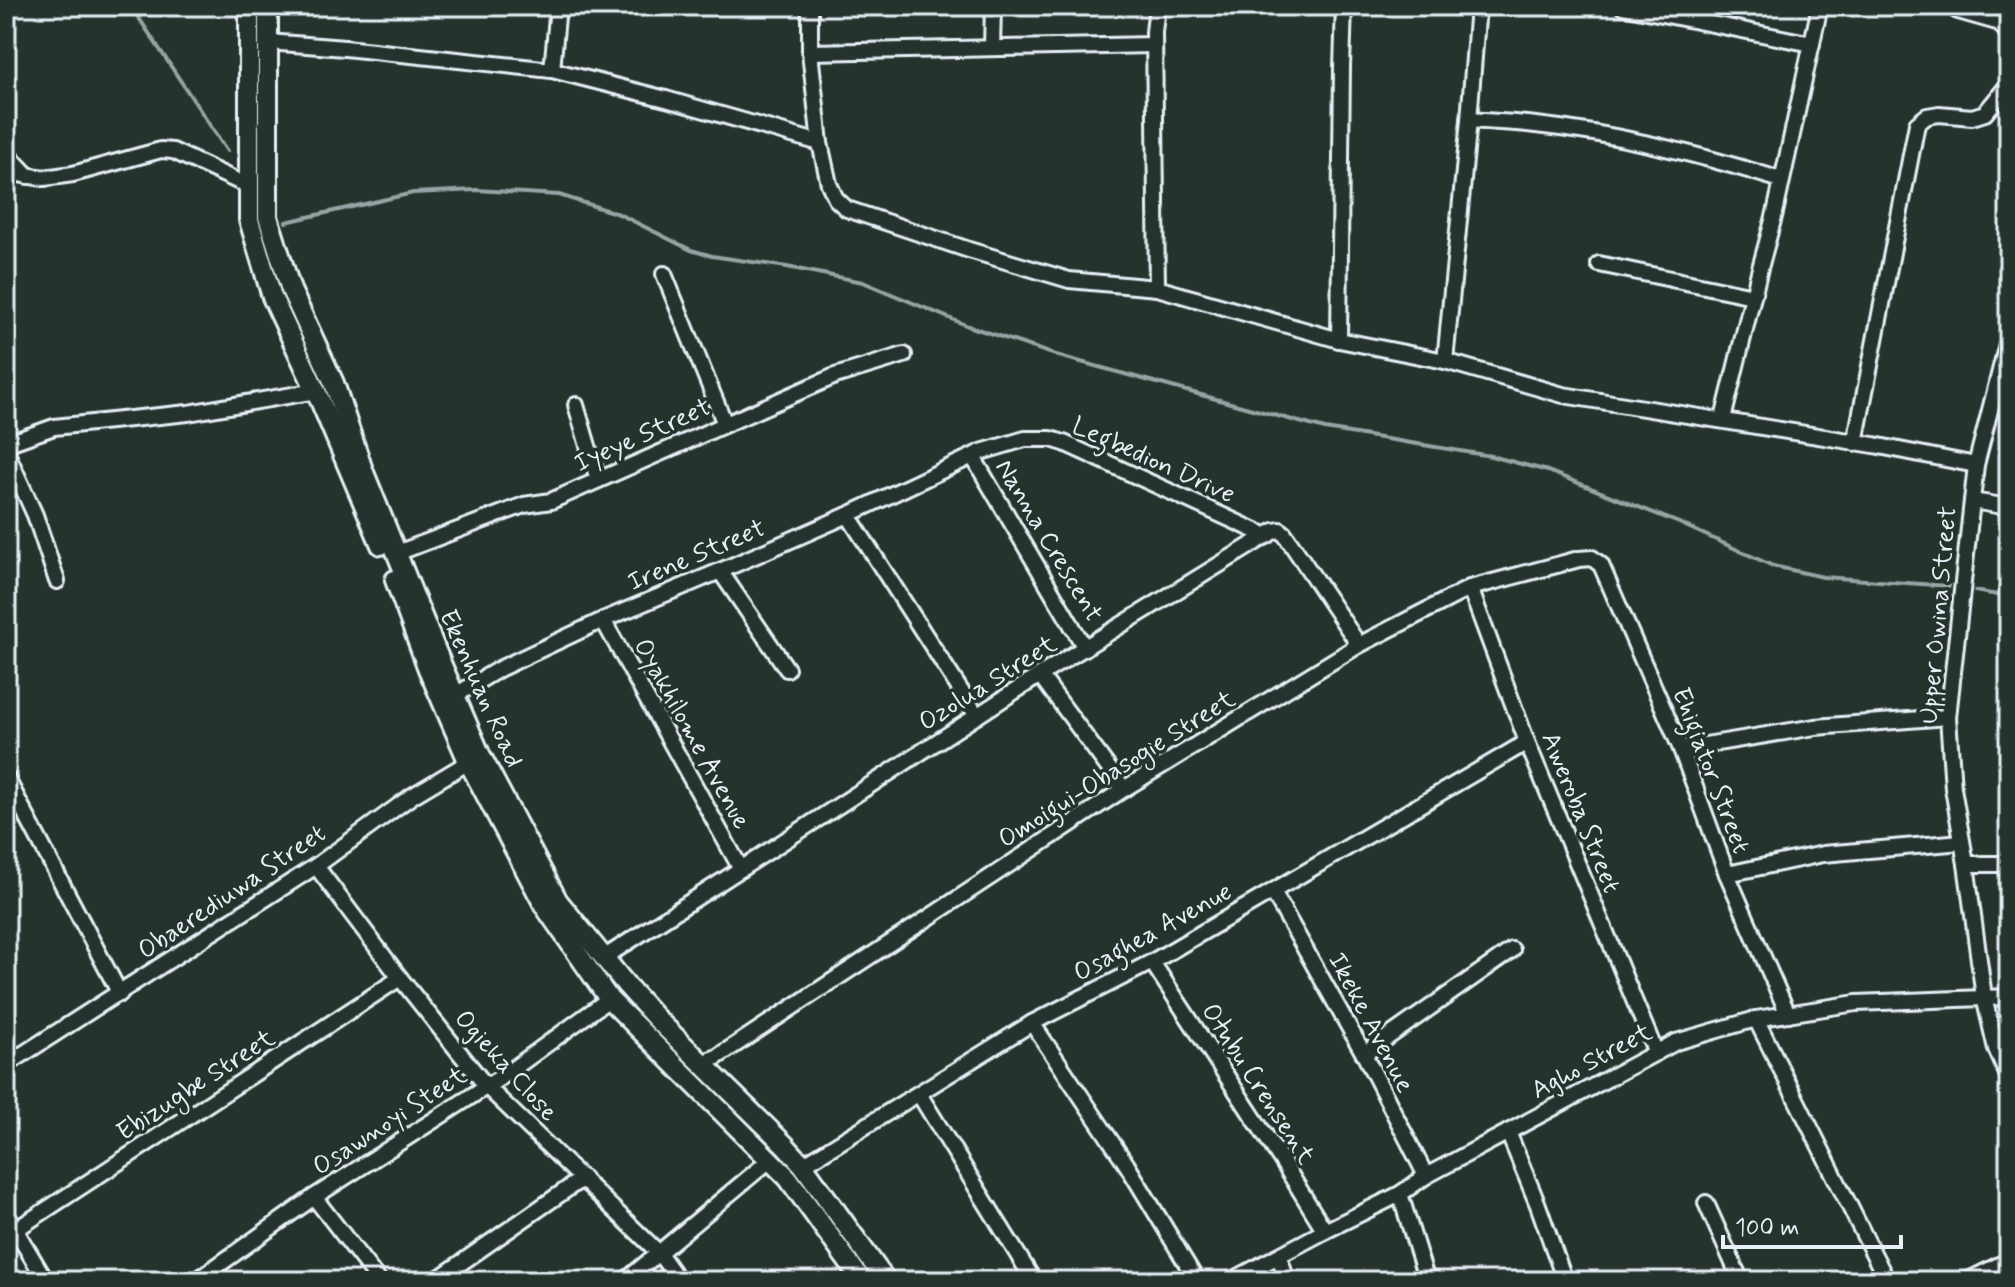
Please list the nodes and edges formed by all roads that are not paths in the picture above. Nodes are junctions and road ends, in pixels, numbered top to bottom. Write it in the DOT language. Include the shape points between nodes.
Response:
graph roads {
  1 [pos="249,6"];
  2 [pos="268,6"];
  3 [pos="558,6"];
  4 [pos="810,6"];
  5 [pos="993,6"];
  6 [pos="1157,6"];
  7 [pos="1344,6"];
  8 [pos="1478,6"];
  9 [pos="1622,6"];
  10 [pos="1820,6"];
  11 [pos="1951,6"];
  12 [pos="1693,13"];
  13 [pos="2009,35"];
  14 [pos="268,42"];
  15 [pos="1812,44"];
  16 [pos="1154,45"];
  17 [pos="992,48"];
  18 [pos="810,52"];
  19 [pos="552,70"];
  20 [pos="2009,84"];
  21 [pos="1469,120"];
  22 [pos="820,143"];
  23 [pos="6,152"];
  24 [pos="6,172"];
  25 [pos="29,177"];
  26 [pos="1781,180"];
  27 [pos="248,186"];
  28 [pos="1599,264"];
  29 [pos="664,274"];
  30 [pos="1157,288"];
  31 [pos="1753,296"];
  32 [pos="2009,336"];
  33 [pos="1339,340"];
  34 [pos="904,355"];
  35 [pos="1445,361"];
  36 [pos="2006,363"];
  37 [pos="316,391"];
  38 [pos="576,405"];
  39 [pos="1723,419"];
  40 [pos="725,424"];
  41 [pos="1855,443"];
  42 [pos="6,444"];
  43 [pos="6,451"];
  44 [pos="973,457"];
  45 [pos="1976,465"];
  46 [pos="598,480"];
  47 [pos="1972,501"];
  48 [pos="2009,507"];
  49 [pos="848,515"];
  50 [pos="1267,536"];
  51 [pos="397,553"];
  52 [pos="1579,559"];
  53 [pos="720,571"];
  54 [pos="57,581"];
  55 [pos="1470,588"];
  56 [pos="603,620"];
  57 [pos="1359,645"];
  58 [pos="1085,648"];
  59 [pos="787,669"];
  60 [pos="1040,675"];
  61 [pos="449,700"];
  62 [pos="977,716"];
  63 [pos="1948,717"];
  64 [pos="1527,742"];
  65 [pos="1681,749"];
  66 [pos="474,758"];
  67 [pos="6,777"];
  68 [pos="1124,789"];
  69 [pos="1962,842"];
  70 [pos="1966,864"];
  71 [pos="2009,864"];
  72 [pos="316,866"];
  73 [pos="741,869"];
  74 [pos="1727,874"];
  75 [pos="1273,892"];
  76 [pos="1512,950"];
  77 [pos="605,957"];
  78 [pos="1152,962"];
  79 [pos="400,978"];
  80 [pos="120,994"];
  81 [pos="1984,997"];
  82 [pos="2009,997"];
  83 [pos="609,999"];
  84 [pos="1788,1014"];
  85 [pos="1756,1019"];
  86 [pos="1032,1023"];
  87 [pos="1656,1053"];
  88 [pos="1364,1054"];
  89 [pos="701,1063"];
  90 [pos="6,1065"];
  91 [pos="2009,1078"];
  92 [pos="486,1086"];
  93 [pos="919,1094"];
  94 [pos="1508,1132"];
  95 [pos="771,1159"];
  96 [pos="803,1165"];
  97 [pos="1426,1176"];
  98 [pos="583,1178"];
  99 [pos="1400,1194"];
  100 [pos="314,1197"];
  101 [pos="1706,1203"];
  102 [pos="6,1214"];
  103 [pos="1325,1231"];
  104 [pos="11,1233"];
  105 [pos="659,1253"];
  106 [pos="1279,1256"];
  107 [pos="2009,1260"];
  108 [pos="215,1276"];
  109 [pos="46,1281"];
  110 [pos="196,1281"];
  111 [pos="379,1281"];
  112 [pos="435,1281"];
  113 [pos="625,1281"];
  114 [pos="679,1281"];
  115 [pos="862,1281"];
  116 [pos="886,1281"];
  117 [pos="1034,1281"];
  118 [pos="1197,1281"];
  119 [pos="1231,1281"];
  120 [pos="1287,1281"];
  121 [pos="1427,1281"];
  122 [pos="1565,1281"];
  123 [pos="1741,1281"];
  124 [pos="1887,1281"];
  125 [pos="1967,1281"];
  1 -- 27 [label="main road, Ekenhuan Road"];
  2 -- 14 [label="main road, Ekenhuan Road"];
  3 -- 19 [label="street"];
  4 -- 18 [label="street"];
  5 -- 17 [label="street"];
  6 -- 16 [label="street"];
  7 -- 33 [label="street"];
  8 -- 21 [label="street"];
  9 -- 12 [label="street"];
  10 -- 15 [label="street"];
  11 -- 13 [label="street" via="2000,23"];
  12 -- 15 [label="street"];
  14 -- 19 [label="street"];
  14 -- 51 [label="main road, Ekenhuan Road" via="268,217 291,290 334,383"];
  15 -- 26 [label="street"];
  16 -- 17 [label="street"];
  16 -- 30 [label="street"];
  17 -- 18 [label="street"];
  18 -- 22 [label="street"];
  19 -- 22 [label="street"];
  20 -- 41 [label="street" via="1985,113 1939,114 1917,124"];
  21 -- 26 [label="street" via="1631,141"];
  21 -- 35 [label="street"];
  22 -- 30 [label="street" via="829,184 847,209 1069,280"];
  23 -- 25 [label="street"];
  24 -- 25 [label="street"];
  25 -- 27 [label="street" via="73,174 161,150"];
  26 -- 31 [label="street"];
  27 -- 37 [label="main road, Ekenhuan Road" via="249,220 272,297"];
  28 -- 31 [label="street"];
  29 -- 40 [label="street"];
  30 -- 33 [label="street"];
  31 -- 39 [label="street"];
  32 -- 36 [label="street, Upper Owina Street"];
  33 -- 35 [label="street"];
  34 -- 40 [label="street, Iyeye Street" via="835,376"];
  35 -- 39 [label="street" via="1563,395"];
  36 -- 45 [label="street, Upper Owina Street"];
  37 -- 42 [label="street" via="188,413 54,427"];
  37 -- 61 [label="main road, Ekenhuan Road"];
  38 -- 46 [label="street"];
  39 -- 41 [label="street"];
  40 -- 46 [label="street, Iyeye Street"];
  41 -- 45 [label="street"];
  43 -- 54 [label="street"];
  44 -- 49 [label="street, Irene Street"];
  44 -- 50 [label="street, Legbedion Drive" via="1025,439 1051,439"];
  44 -- 58 [label="street, Nanna Crescent"];
  45 -- 47 [label="street, Upper Owina Street"];
  46 -- 51 [label="street, Iyeye Street"];
  47 -- 48 [label="street"];
  47 -- 63 [label="street, Upper Owina Street"];
  49 -- 53 [label="street, Irene Street"];
  49 -- 62 [label="street"];
  50 -- 57 [label="street" via="1284,533"];
  50 -- 58 [label="street, Ozolua Street"];
  51 -- 61 [label="main road, Ekenhuan Road"];
  52 -- 55 [label="street, Omoigui-Obasogie Street"];
  52 -- 65 [label="street, Ehigiator Street" via="1592,558 1601,565"];
  53 -- 56 [label="street, Irene Street"];
  53 -- 59 [label="street"];
  55 -- 57 [label="street, Omoigui-Obasogie Street"];
  55 -- 64 [label="street, Aweroba Street"];
  56 -- 61 [label="street, Irene Street" via="499,669"];
  56 -- 73 [label="street, Oyakhilome Avenue"];
  57 -- 68 [label="street, Omoigui-Obasogie Street"];
  58 -- 60 [label="street, Ozolua Street"];
  60 -- 62 [label="street, Ozolua Street"];
  60 -- 68 [label="street"];
  61 -- 66 [label="main road, Ekenhuan Road"];
  62 -- 73 [label="street, Ozolua Street"];
  63 -- 65 [label="street" via="1815,727"];
  63 -- 69 [label="street, Upper Owina Street"];
  64 -- 75 [label="street, Osaghea Avenue"];
  64 -- 87 [label="street, Aweroba Street"];
  65 -- 74 [label="street, Ehigiator Street"];
  66 -- 72 [label="street, Obaerediuwa Street"];
  66 -- 77 [label="main road, Ekenhuan Road" via="558,901"];
  66 -- 83 [label="main road, Ekenhuan Road" via="545,907"];
  67 -- 80 [label="street"];
  68 -- 89 [label="street, Omoigui-Obasogie Street"];
  69 -- 70 [label="street, Upper Owina Street"];
  69 -- 74 [label="street" via="1823,854"];
  70 -- 71 [label="street"];
  70 -- 81 [label="street, Upper Owina Street"];
  72 -- 79 [label="street, Ogieka Close"];
  72 -- 80 [label="street, Obaerediuwa Street"];
  73 -- 77 [label="street, Ozolua Street"];
  74 -- 84 [label="street, Ehigiator Street"];
  75 -- 78 [label="street, Osaghea Avenue"];
  75 -- 88 [label="street, Ikeke Avenue"];
  76 -- 88 [label="street"];
  77 -- 89 [label="main road, Ekenhuan Road"];
  78 -- 86 [label="street, Osaghea Avenue"];
  78 -- 103 [label="street, Otubu Crensent"];
  79 -- 92 [label="street, Ogieka Close"];
  79 -- 104 [label="street, Ebizugbe Street"];
  80 -- 90 [label="street, Obaerediuwa Street"];
  81 -- 82 [label="street, Agho Street"];
  81 -- 84 [label="street, Agho Street" via="1856,1003"];
  81 -- 91 [label="street, Upper Owina Street"];
  83 -- 92 [label="street, Osawnoyi Steet"];
  83 -- 95 [label="main road, Ekenhuan Road"];
  84 -- 85 [label="street, Agho Street"];
  85 -- 87 [label="street, Agho Street"];
  85 -- 124 [label="street"];
  86 -- 93 [label="street, Osaghea Avenue"];
  86 -- 118 [label="street"];
  87 -- 94 [label="street, Agho Street"];
  88 -- 97 [label="street, Ikeke Avenue"];
  89 -- 96 [label="main road, Ekenhuan Road"];
  92 -- 98 [label="street, Ogieka Close"];
  92 -- 100 [label="street, Osawnoyi Steet"];
  93 -- 96 [label="street, Osaghea Avenue"];
  93 -- 117 [label="street"];
  94 -- 97 [label="street, Agho Street"];
  94 -- 122 [label="street"];
  95 -- 105 [label="street"];
  95 -- 115 [label="main road, Ekenhuan Road"];
  96 -- 116 [label="main road, Ekenhuan Road"];
  97 -- 99 [label="street, Agho Street"];
  98 -- 105 [label="street, Ogieka Close"];
  98 -- 112 [label="street"];
  99 -- 103 [label="street, Agho Street"];
  99 -- 121 [label="street"];
  100 -- 108 [label="street, Osawnoyi Steet"];
  100 -- 111 [label="street"];
  101 -- 123 [label="street"];
  102 -- 104 [label="street"];
  103 -- 106 [label="street, Agho Street"];
  104 -- 109 [label="street"];
  105 -- 113 [label="street"];
  105 -- 114 [label="street, Ogieka Close"];
  106 -- 119 [label="street, Agho Street"];
  106 -- 120 [label="street"];
  107 -- 125 [label="street"];
  108 -- 110 [label="street, Osawnoyi Steet"];
}
